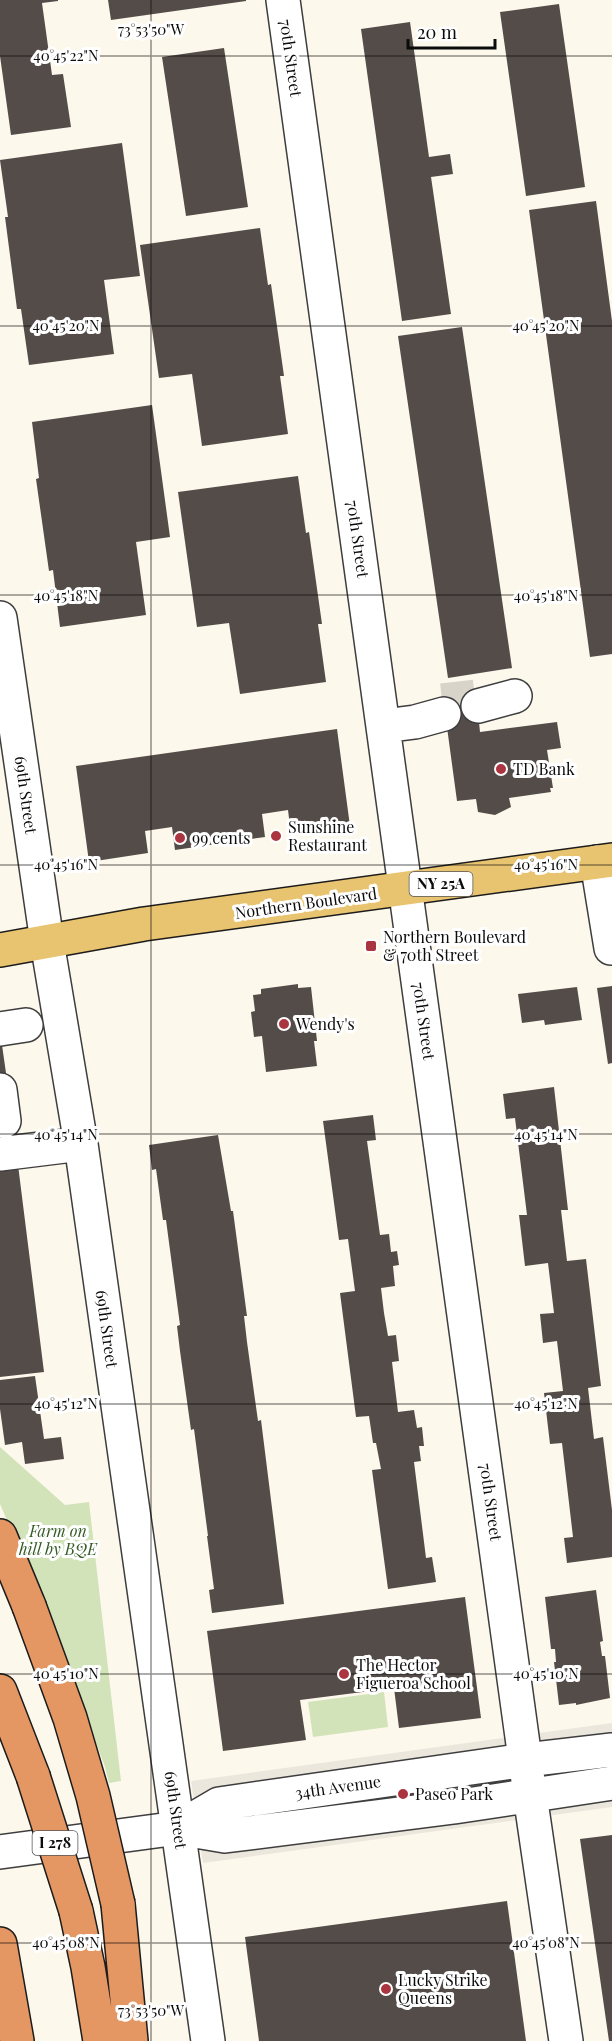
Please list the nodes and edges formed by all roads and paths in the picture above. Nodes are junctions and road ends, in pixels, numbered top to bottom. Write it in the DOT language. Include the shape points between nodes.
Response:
graph roads {
  1 [pos="283,0"];
  2 [pos="0,618"];
  3 [pos="443,707"];
  4 [pos="383,716"];
  5 [pos="10,750"];
  6 [pos="604,861"];
  7 [pos="406,889"];
  8 [pos="47,942"];
  9 [pos="611,948"];
  10 [pos="0,950"];
  11 [pos="81,1144"];
  12 [pos="0,1154"];
  13 [pos="0,1536"];
  14 [pos="0,1691"];
  15 [pos="612,1750"];
  16 [pos="526,1760"];
  17 [pos="612,1783"];
  18 [pos="531,1795"];
  19 [pos="178,1828"];
  20 [pos="0,1852"];
  21 [pos="0,1944"];
  22 [pos="17,2041"];
  23 [pos="100,2041"];
  24 [pos="131,2041"];
  25 [pos="208,2041"];
  26 [pos="566,2041"];
  1 -- 4 [label="street, 70th Street"];
  2 -- 5 [label="street, 69th Street"];
  3 -- 4 [label="street" via="415,722"];
  4 -- 7 [label="street, 70th Street"];
  5 -- 8 [label="street, 69th Street"];
  6 -- 7 [label="main road, Northern Boulevard / NY 25A"];
  6 -- 9 [label="street"];
  7 -- 8 [label="main road, Northern Boulevard / NY 25A" via="144,924"];
  7 -- 16 [label="street, 70th Street"];
  8 -- 10 [label="main road, Northern Boulevard"];
  8 -- 11 [label="street, 69th Street"];
  11 -- 12 [label="street"];
  11 -- 19 [label="street, 69th Street"];
  13 -- 24 [label="highway, bridge" via="70,1718 93,1796 118,1904"];
  14 -- 23 [label="highway, I 278, bridge" via="33,1776 76,1911"];
  15 -- 16 [label="street, 34th Avenue"];
  16 -- 18 [label="street, 70th Street"];
  16 -- 19 [label="street, 34th Avenue" via="219,1804"];
  17 -- 18 [label="street, 34th Avenue"];
  18 -- 19 [label="street, 34th Avenue" via="225,1836"];
  18 -- 26 [label="street, 70th Street"];
  19 -- 20 [label="street, 34th Avenue"];
  19 -- 25 [label="street, 69th Street"];
  21 -- 22 [label="highway"];
}
